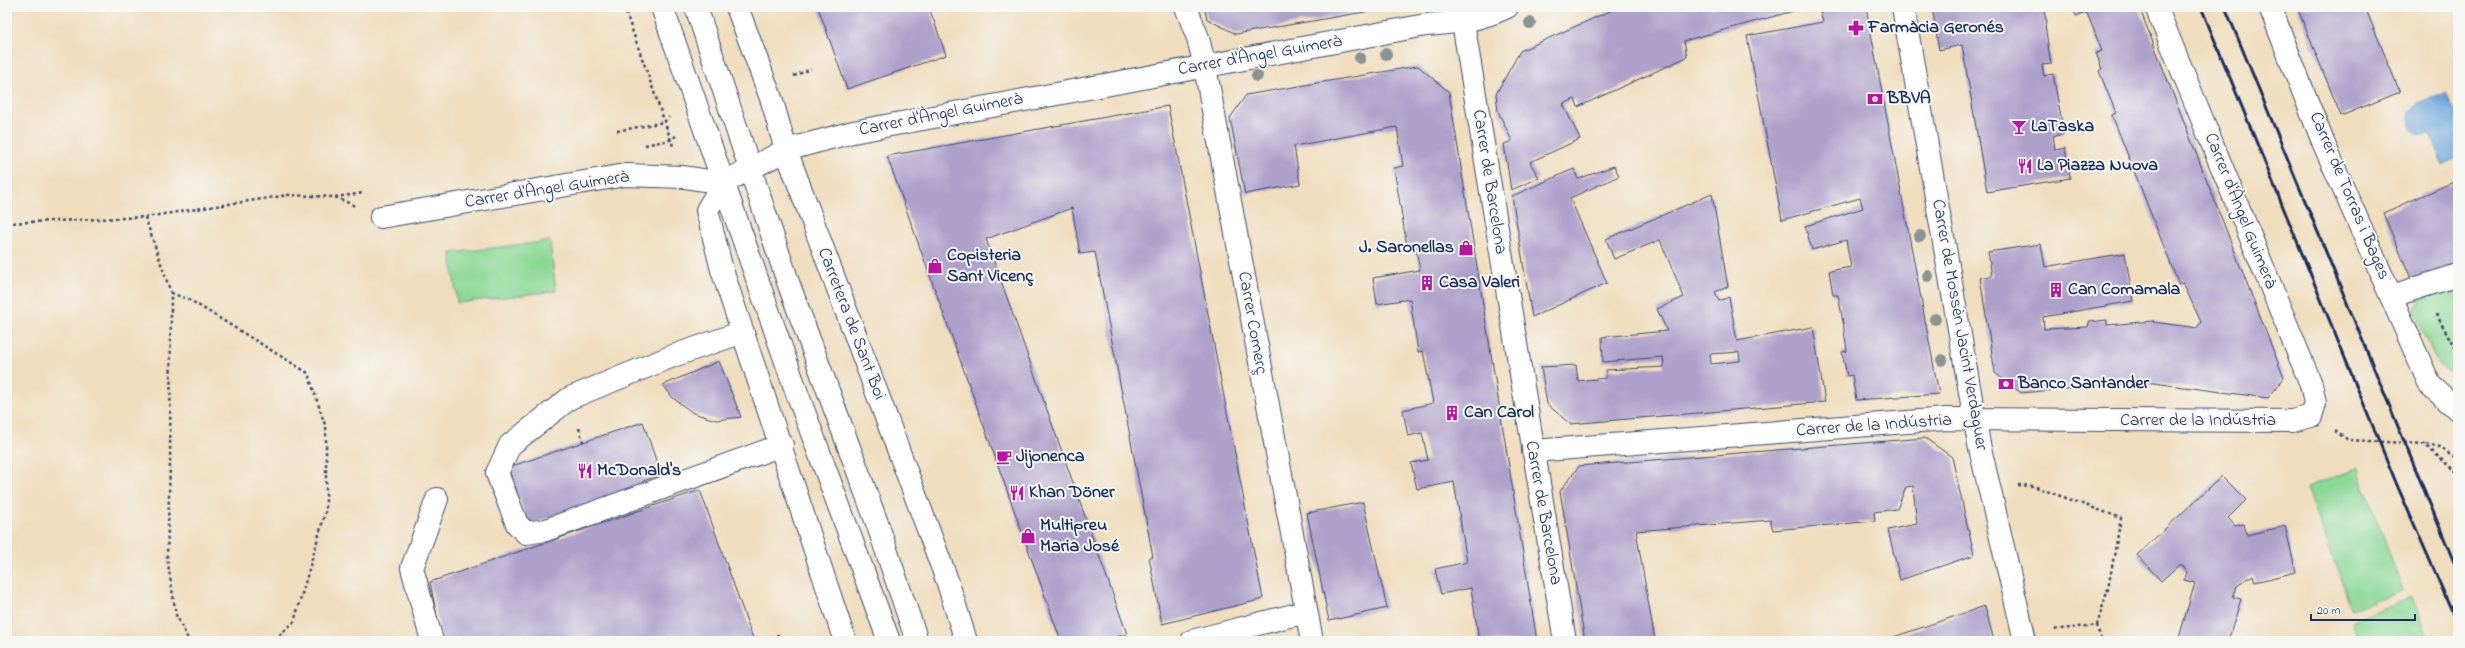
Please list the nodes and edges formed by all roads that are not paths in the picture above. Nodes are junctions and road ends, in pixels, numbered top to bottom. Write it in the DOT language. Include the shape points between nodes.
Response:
graph roads {
  1 [pos="662,7"];
  2 [pos="696,7"];
  3 [pos="737,7"];
  4 [pos="1186,7"];
  5 [pos="1507,7"];
  6 [pos="1903,7"];
  7 [pos="2156,7"];
  8 [pos="2270,7"];
  9 [pos="1460,14"];
  10 [pos="1205,67"];
  11 [pos="786,150"];
  12 [pos="751,170"];
  13 [pos="723,183"];
  14 [pos="381,217"];
  15 [pos="2458,275"];
  16 [pos="2392,296"];
  17 [pos="743,332"];
  18 [pos="2458,410"];
  19 [pos="2311,416"];
  20 [pos="1974,420"];
  21 [pos="782,445"];
  22 [pos="1533,451"];
  23 [pos="437,499"];
  24 [pos="1304,602"];
  25 [pos="2024,638"];
  26 [pos="432,641"];
  27 [pos="845,641"];
  28 [pos="889,641"];
  29 [pos="917,641"];
  30 [pos="966,641"];
  31 [pos="1192,641"];
  32 [pos="1312,641"];
  33 [pos="1565,641"];
  1 -- 13 [label="street"];
  2 -- 12 [label="street"];
  3 -- 11 [label="street, Carretera de Sant Boi" via="772,101"];
  4 -- 10 [label="street, Carrer Comerç" via="1198,38"];
  5 -- 9 [label="street, Carrer d'Àngel Guimerà" via="1491,14"];
  6 -- 20 [label="street, Carrer de Mossèn Jacint Verdaguer" via="1970,384"];
  7 -- 19 [label="street, Carrer d'Àngel Guimerà" via="2311,384 2314,403"];
  8 -- 16 [label="street, Carrer de Torras i Bages" via="2323,142"];
  9 -- 10 [label="street, Carrer d'Àngel Guimerà" via="1426,25"];
  9 -- 22 [label="street, Carrer de Barcelona"];
  10 -- 11 [label="street, Carrer d'Àngel Guimerà" via="853,132"];
  10 -- 24 [label="street, Carrer Comerç"];
  11 -- 12 [label="street, Carrer d'Àngel Guimerà"];
  11 -- 30 [label="street, Carretera de Sant Boi" via="948,580"];
  12 -- 13 [label="street, Carrer d'Àngel Guimerà"];
  12 -- 29 [label="street" via="789,285"];
  13 -- 14 [label="street, Carrer d'Àngel Guimerà" via="684,177 625,175"];
  13 -- 17 [label="street" via="706,210 722,270"];
  13 -- 28 [label="street" via="831,487"];
  15 -- 16 [label="street"];
  16 -- 18 [label="street, Carrer de Torras i Bages" via="2430,385"];
  17 -- 21 [label="street"];
  17 -- 21 [label="street" via="673,356 570,398 510,445 497,473 517,524 526,533 546,530"];
  19 -- 20 [label="street, Carrer de la Indústria" via="2292,421"];
  20 -- 22 [label="street, Carrer de la Indústria" via="1946,419"];
  20 -- 25 [label="street, Carrer de Mossèn Jacint Verdaguer"];
  21 -- 27 [label="street"];
  22 -- 33 [label="street, Carrer de Barcelona"];
  23 -- 26 [label="street" via="412,568"];
  24 -- 31 [label="street"];
  24 -- 32 [label="street, Carrer Comerç"];
}
